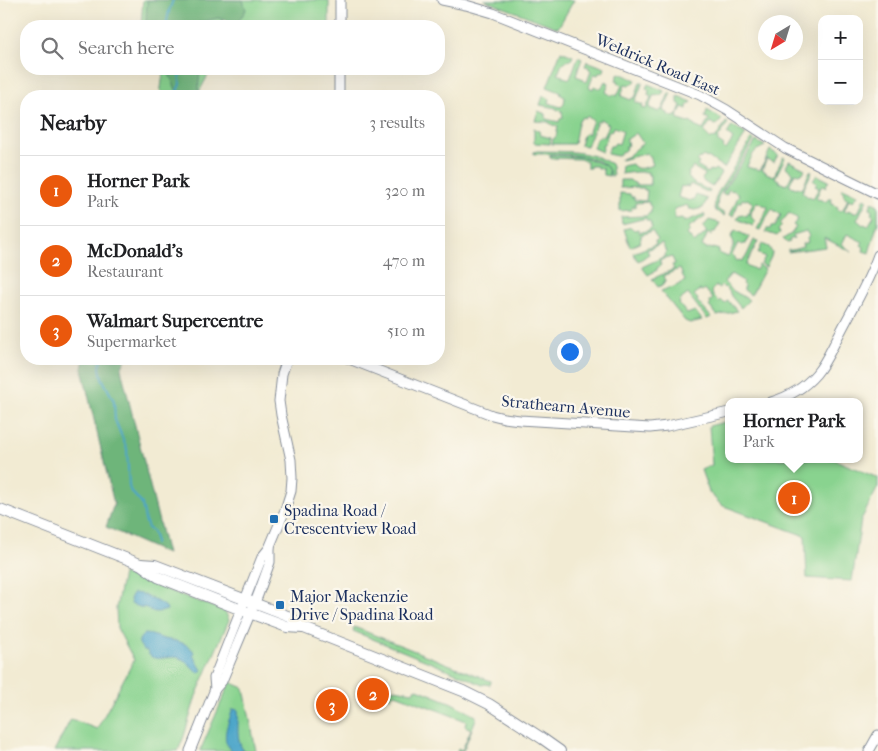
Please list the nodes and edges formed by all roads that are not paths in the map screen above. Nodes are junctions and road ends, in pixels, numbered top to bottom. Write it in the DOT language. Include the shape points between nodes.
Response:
graph roads {
  1 [pos="340,0"];
  2 [pos="442,0"];
  3 [pos="340,20"];
  4 [pos="339,75"];
  5 [pos="339,90"];
  6 [pos="878,194"];
  7 [pos="878,255"];
  8 [pos="285,365"];
  9 [pos="365,365"];
  10 [pos="782,398"];
  11 [pos="725,413"];
  12 [pos="0,509"];
  13 [pos="248,606"];
  14 [pos="878,735"];
  15 [pos="190,751"];
  16 [pos="560,751"];
  17 [pos="869,751"];
  1 -- 3 [label="street"];
  2 -- 6 [label="street, Weldrick Road East" via="493,13 700,95 785,148"];
  4 -- 5 [label="street"];
  7 -- 10 [label="street" via="821,368 796,391"];
  8 -- 13 [label="street" via="279,402 291,460 291,491 270,546 270,562"];
  9 -- 11 [label="street, Strathearn Avenue" via="492,415 520,420 650,428"];
  12 -- 13 [label="main road" via="140,564 158,576"];
  13 -- 15 [label="street" via="214,678 215,689"];
  13 -- 16 [label="main road" via="287,627 304,628 463,691 489,704"];
  14 -- 17 [label="street"];
}
